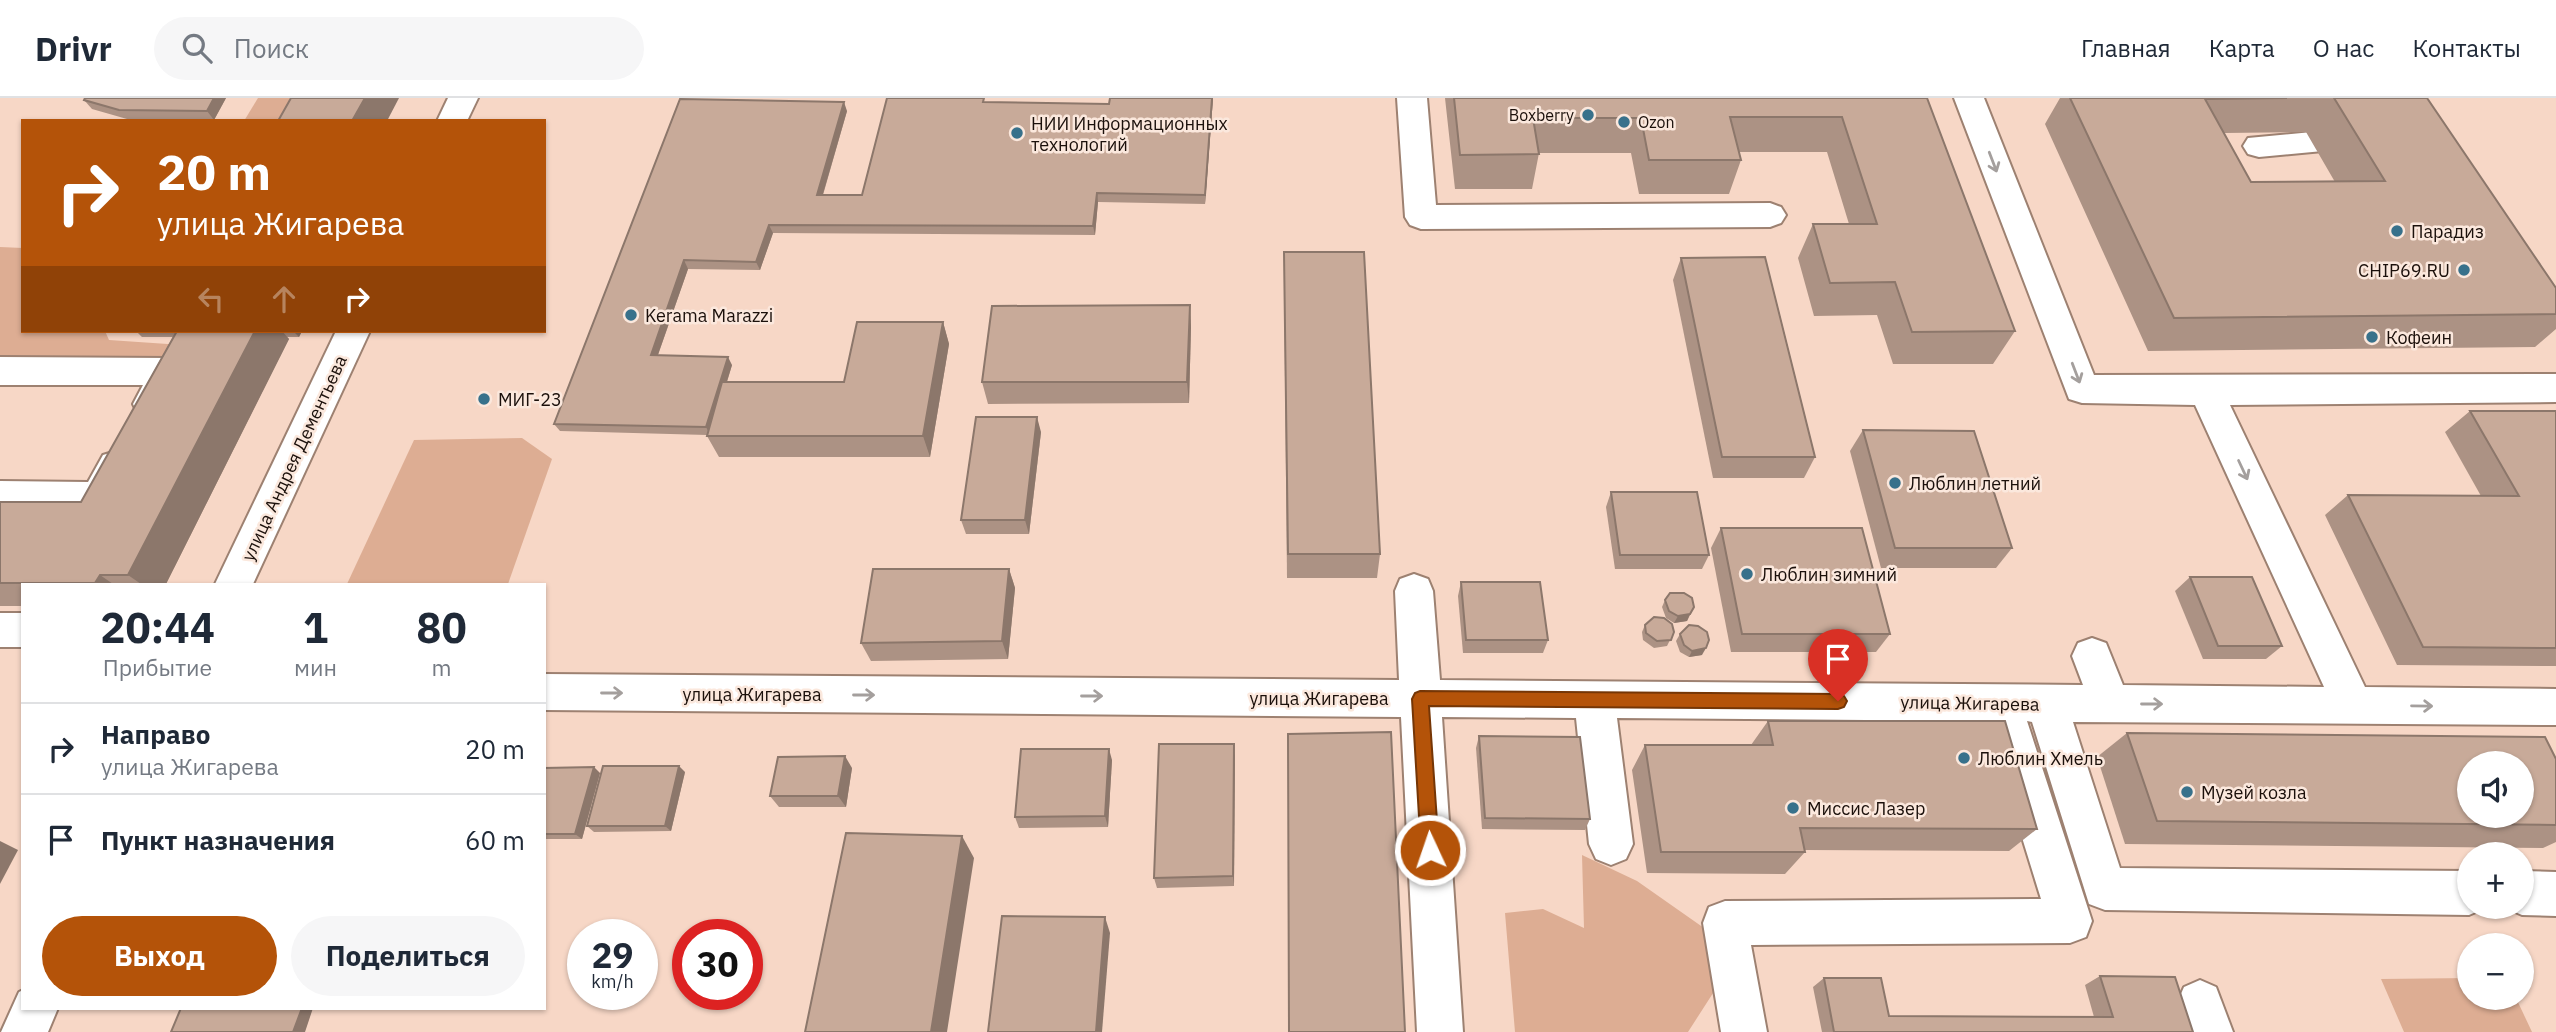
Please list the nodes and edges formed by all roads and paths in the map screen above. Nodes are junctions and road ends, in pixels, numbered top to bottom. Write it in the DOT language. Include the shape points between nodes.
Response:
graph roads {
  1 [pos="463,98"];
  2 [pos="1412,98"];
  3 [pos="1969,98"];
  4 [pos="453,119"];
  5 [pos="2312,143"];
  6 [pos="2259,146"];
  7 [pos="1770,215"];
  8 [pos="352,333"];
  9 [pos="0,371"];
  10 [pos="2556,388"];
  11 [pos="2206,391"];
  12 [pos="0,496"];
  13 [pos="234,583"];
  14 [pos="1414,590"];
  15 [pos="0,630"];
  16 [pos="21,630"];
  17 [pos="2092,656"];
  18 [pos="546,692"];
  19 [pos="1420,699"];
  20 [pos="1594,699"];
  21 [pos="2001,703"];
  22 [pos="2047,703"];
  23 [pos="2110,704"];
  24 [pos="2353,705"];
  25 [pos="2556,706"];
  26 [pos="2499,707"];
  27 [pos="2518,745"];
  28 [pos="1611,844"];
  29 [pos="2457,893"];
  30 [pos="2534,893"];
  31 [pos="2556,894"];
  32 [pos="34,1010"];
  33 [pos="24,1032"];
  34 [pos="1440,1032"];
  35 [pos="1744,1032"];
  1 -- 4 [label="street"];
  2 -- 7 [label="street" via="1421,217"];
  3 -- 11 [label="street, one-way" via="2082,389"];
  5 -- 6 [label="street"];
  8 -- 13 [label="street, улица Андрея Дементьева"];
  9 -- 12 [label="street" via="169,372 99,497"];
  10 -- 11 [label="street"];
  11 -- 24 [label="street, one-way"];
  14 -- 19 [label="street"];
  15 -- 16 [label="street"];
  17 -- 23 [label="street"];
  18 -- 19 [label="street, улица Жигарева, one-way"];
  19 -- 20 [label="street, улица Жигарева"];
  19 -- 34 [label="street"];
  20 -- 21 [label="street, улица Жигарева"];
  20 -- 28 [label="street"];
  21 -- 22 [label="street, улица Жигарева"];
  21 -- 35 [label="street" via="2070,921 1725,923"];
  22 -- 23 [label="street, улица Жигарева"];
  22 -- 29 [label="street" via="2105,889"];
  23 -- 24 [label="street, улица Жигарева, one-way"];
  24 -- 26 [label="street, улица Жигарева, one-way"];
  25 -- 26 [label="street, улица Жигарева"];
  26 -- 27 [label="street"];
  30 -- 31 [label="street"];
  32 -- 33 [label="street"];
}
